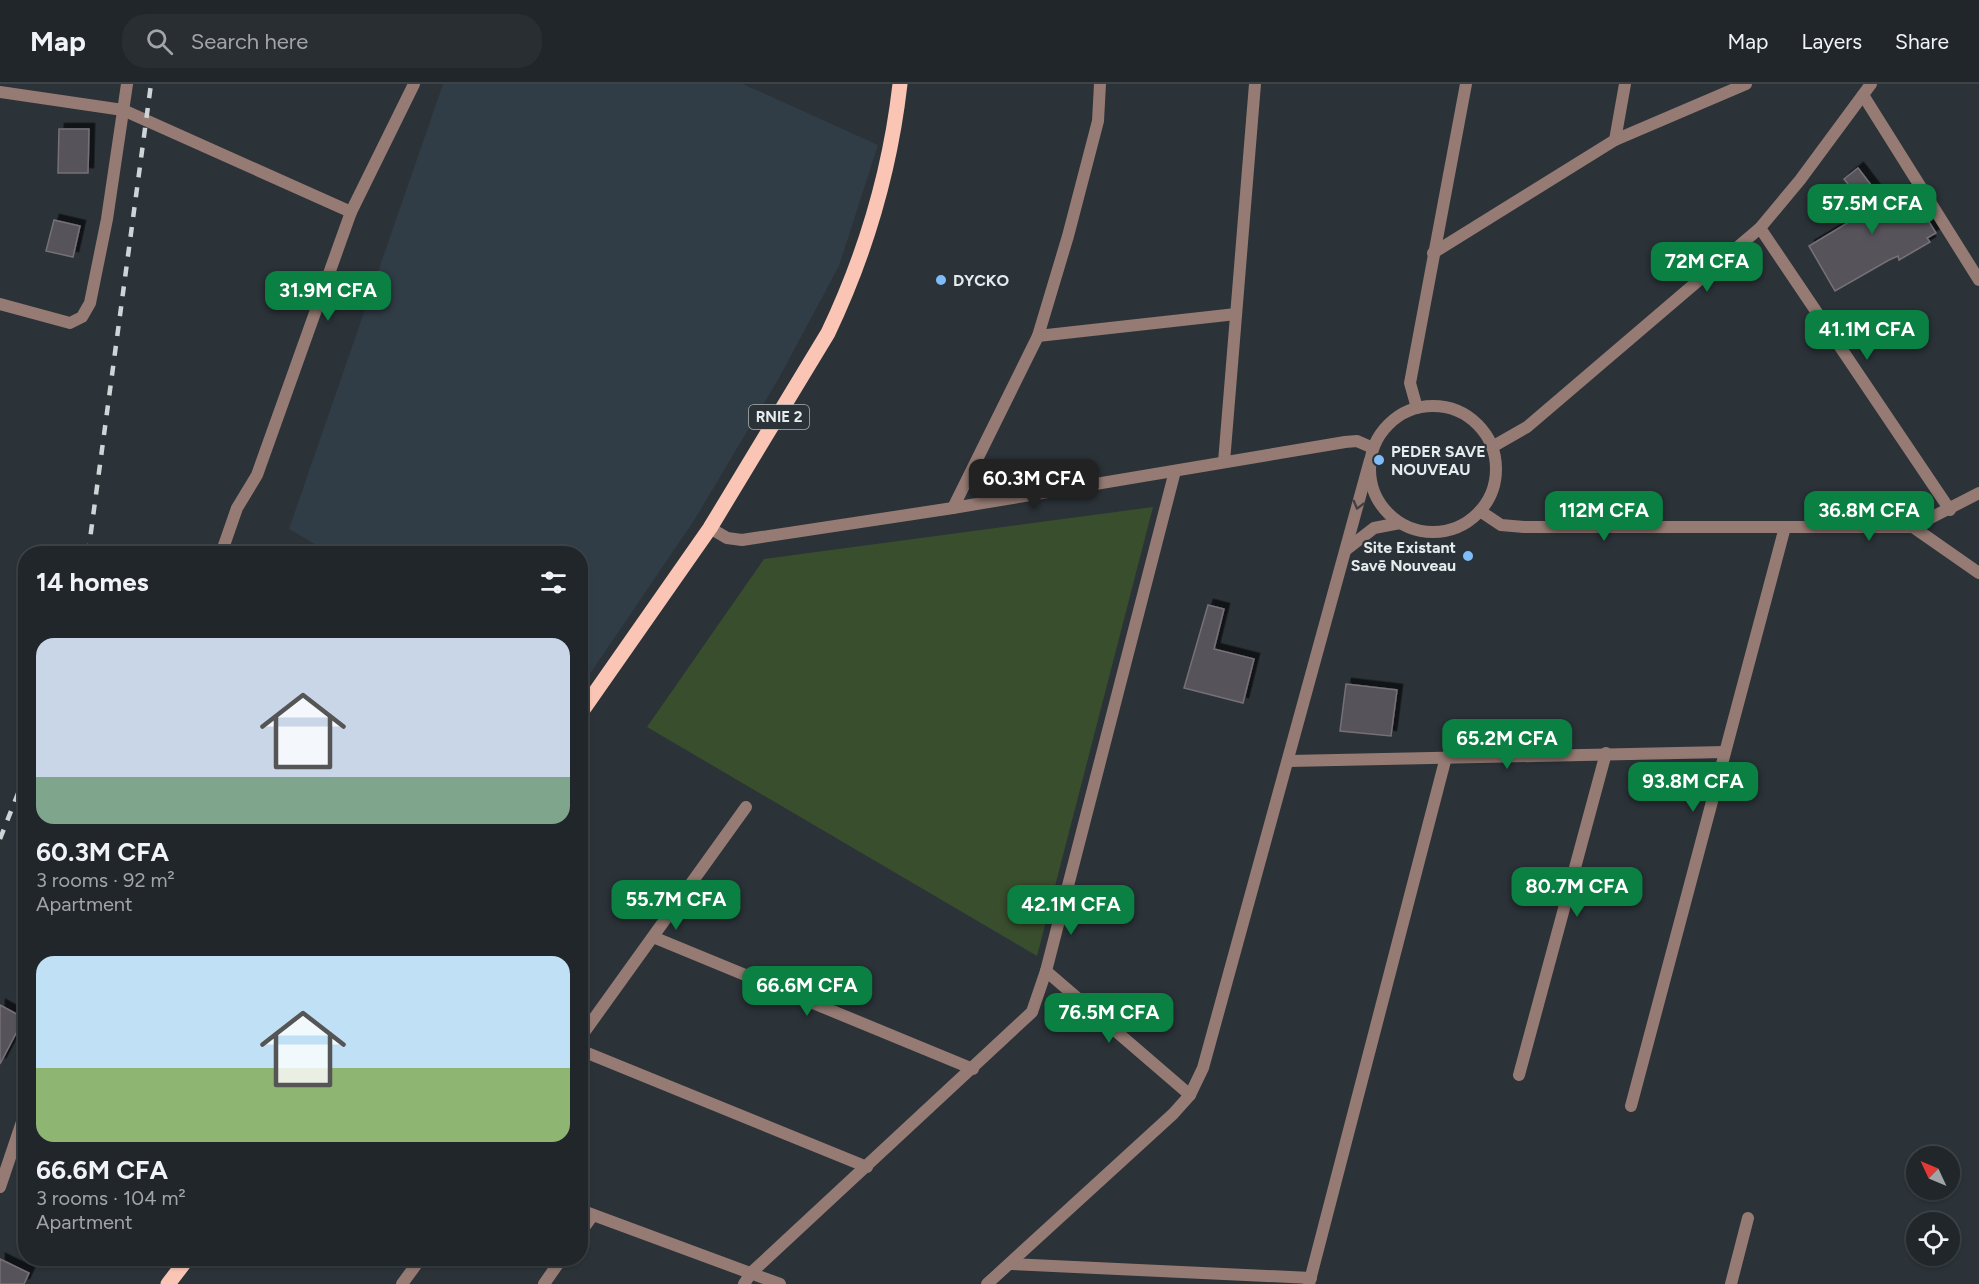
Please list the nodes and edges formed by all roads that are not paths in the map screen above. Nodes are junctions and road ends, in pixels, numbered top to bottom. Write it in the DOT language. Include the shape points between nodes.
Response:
graph roads {
  1 [pos="127,84"];
  2 [pos="414,84"];
  3 [pos="900,84"];
  4 [pos="1100,84"];
  5 [pos="1255,84"];
  6 [pos="1466,84"];
  7 [pos="1625,84"];
  8 [pos="1746,84"];
  9 [pos="1871,84"];
  10 [pos="0,92"];
  11 [pos="1863,94"];
  12 [pos="123,110"];
  13 [pos="1616,140"];
  14 [pos="351,212"];
  15 [pos="1760,228"];
  16 [pos="1433,254"];
  17 [pos="1979,280"];
  18 [pos="0,304"];
  19 [pos="1236,314"];
  20 [pos="1038,336"];
  21 [pos="1417,408"];
  22 [pos="1492,447"];
  23 [pos="1372,454"];
  24 [pos="1224,462"];
  25 [pos="1175,471"];
  26 [pos="1979,493"];
  27 [pos="953,508"];
  28 [pos="1950,510"];
  29 [pos="1480,511"];
  30 [pos="1400,523"];
  31 [pos="1913,526"];
  32 [pos="1785,527"];
  33 [pos="710,528"];
  34 [pos="224,546"];
  35 [pos="1346,549"];
  36 [pos="1979,573"];
  37 [pos="588,703"];
  38 [pos="1725,752"];
  39 [pos="1606,753"];
  40 [pos="1446,757"];
  41 [pos="1289,761"];
  42 [pos="746,807"];
  43 [pos="653,937"];
  44 [pos="1047,971"];
  45 [pos="588,1027"];
  46 [pos="588,1053"];
  47 [pos="973,1069"];
  48 [pos="1519,1076"];
  49 [pos="1190,1095"];
  50 [pos="1631,1106"];
  51 [pos="18,1134"];
  52 [pos="867,1167"];
  53 [pos="0,1187"];
  54 [pos="588,1213"];
  55 [pos="593,1215"];
  56 [pos="1748,1218"];
  57 [pos="588,1222"];
  58 [pos="1011,1264"];
  59 [pos="182,1266"];
  60 [pos="415,1266"];
  61 [pos="556,1266"];
  62 [pos="751,1273"];
  63 [pos="1310,1281"];
  64 [pos="168,1284"];
  65 [pos="402,1284"];
  66 [pos="544,1284"];
  67 [pos="744,1284"];
  68 [pos="780,1284"];
  69 [pos="987,1284"];
  70 [pos="1731,1284"];
  1 -- 12 [label="street"];
  2 -- 14 [label="street"];
  3 -- 33 [label="main road, RNIE 2" via="883,187 844,299 797,387"];
  4 -- 20 [label="street" via="1098,121"];
  5 -- 19 [label="street"];
  6 -- 16 [label="street"];
  7 -- 13 [label="street"];
  8 -- 13 [label="street"];
  9 -- 11 [label="street"];
  10 -- 12 [label="street"];
  11 -- 15 [label="street"];
  11 -- 17 [label="street"];
  12 -- 14 [label="street"];
  12 -- 18 [label="street" via="107,219 92,292 82,317 70,323"];
  13 -- 16 [label="street"];
  14 -- 34 [label="street" via="257,475 237,508"];
  15 -- 22 [label="street" via="1527,427"];
  15 -- 28 [label="street"];
  16 -- 21 [label="street" via="1410,383"];
  19 -- 20 [label="street"];
  19 -- 24 [label="street"];
  20 -- 27 [label="street"];
  21 -- 22 [label="street" via="1442,406 1465,414 1483,430"];
  21 -- 23 [label="street" via="1385,427"];
  22 -- 29 [label="street" via="1495,477"];
  23 -- 24 [label="street" via="1357,441"];
  23 -- 30 [label="street" via="1370,479 1376,496 1386,512"];
  23 -- 35 [label="street, one-way"];
  24 -- 25 [label="street"];
  25 -- 27 [label="street"];
  25 -- 44 [label="street"];
  26 -- 28 [label="street"];
  27 -- 33 [label="street" via="742,540 727,538"];
  28 -- 31 [label="street"];
  29 -- 30 [label="street" via="1460,526 1442,531 1424,531"];
  29 -- 32 [label="street" via="1501,525 1512,526"];
  30 -- 35 [label="street" via="1374,528"];
  31 -- 32 [label="street"];
  31 -- 36 [label="street"];
  32 -- 38 [label="street"];
  33 -- 37 [label="main road, RNIE 2"];
  35 -- 41 [label="street"];
  38 -- 39 [label="street"];
  38 -- 50 [label="street"];
  39 -- 40 [label="street"];
  39 -- 48 [label="street"];
  40 -- 41 [label="street"];
  40 -- 63 [label="street"];
  41 -- 49 [label="street" via="1203,1068"];
  42 -- 43 [label="street"];
  43 -- 45 [label="street"];
  43 -- 47 [label="street"];
  44 -- 47 [label="street" via="1032,1012"];
  44 -- 49 [label="street"];
  46 -- 52 [label="street"];
  47 -- 52 [label="street"];
  49 -- 58 [label="street"];
  51 -- 53 [label="street"];
  52 -- 62 [label="street"];
  54 -- 55 [label="street"];
  55 -- 57 [label="street"];
  55 -- 62 [label="street"];
  56 -- 70 [label="street"];
  58 -- 63 [label="street"];
  58 -- 69 [label="street"];
  59 -- 64 [label="main road"];
  60 -- 65 [label="street"];
  61 -- 66 [label="street"];
  62 -- 67 [label="street"];
  62 -- 68 [label="street"];
}
